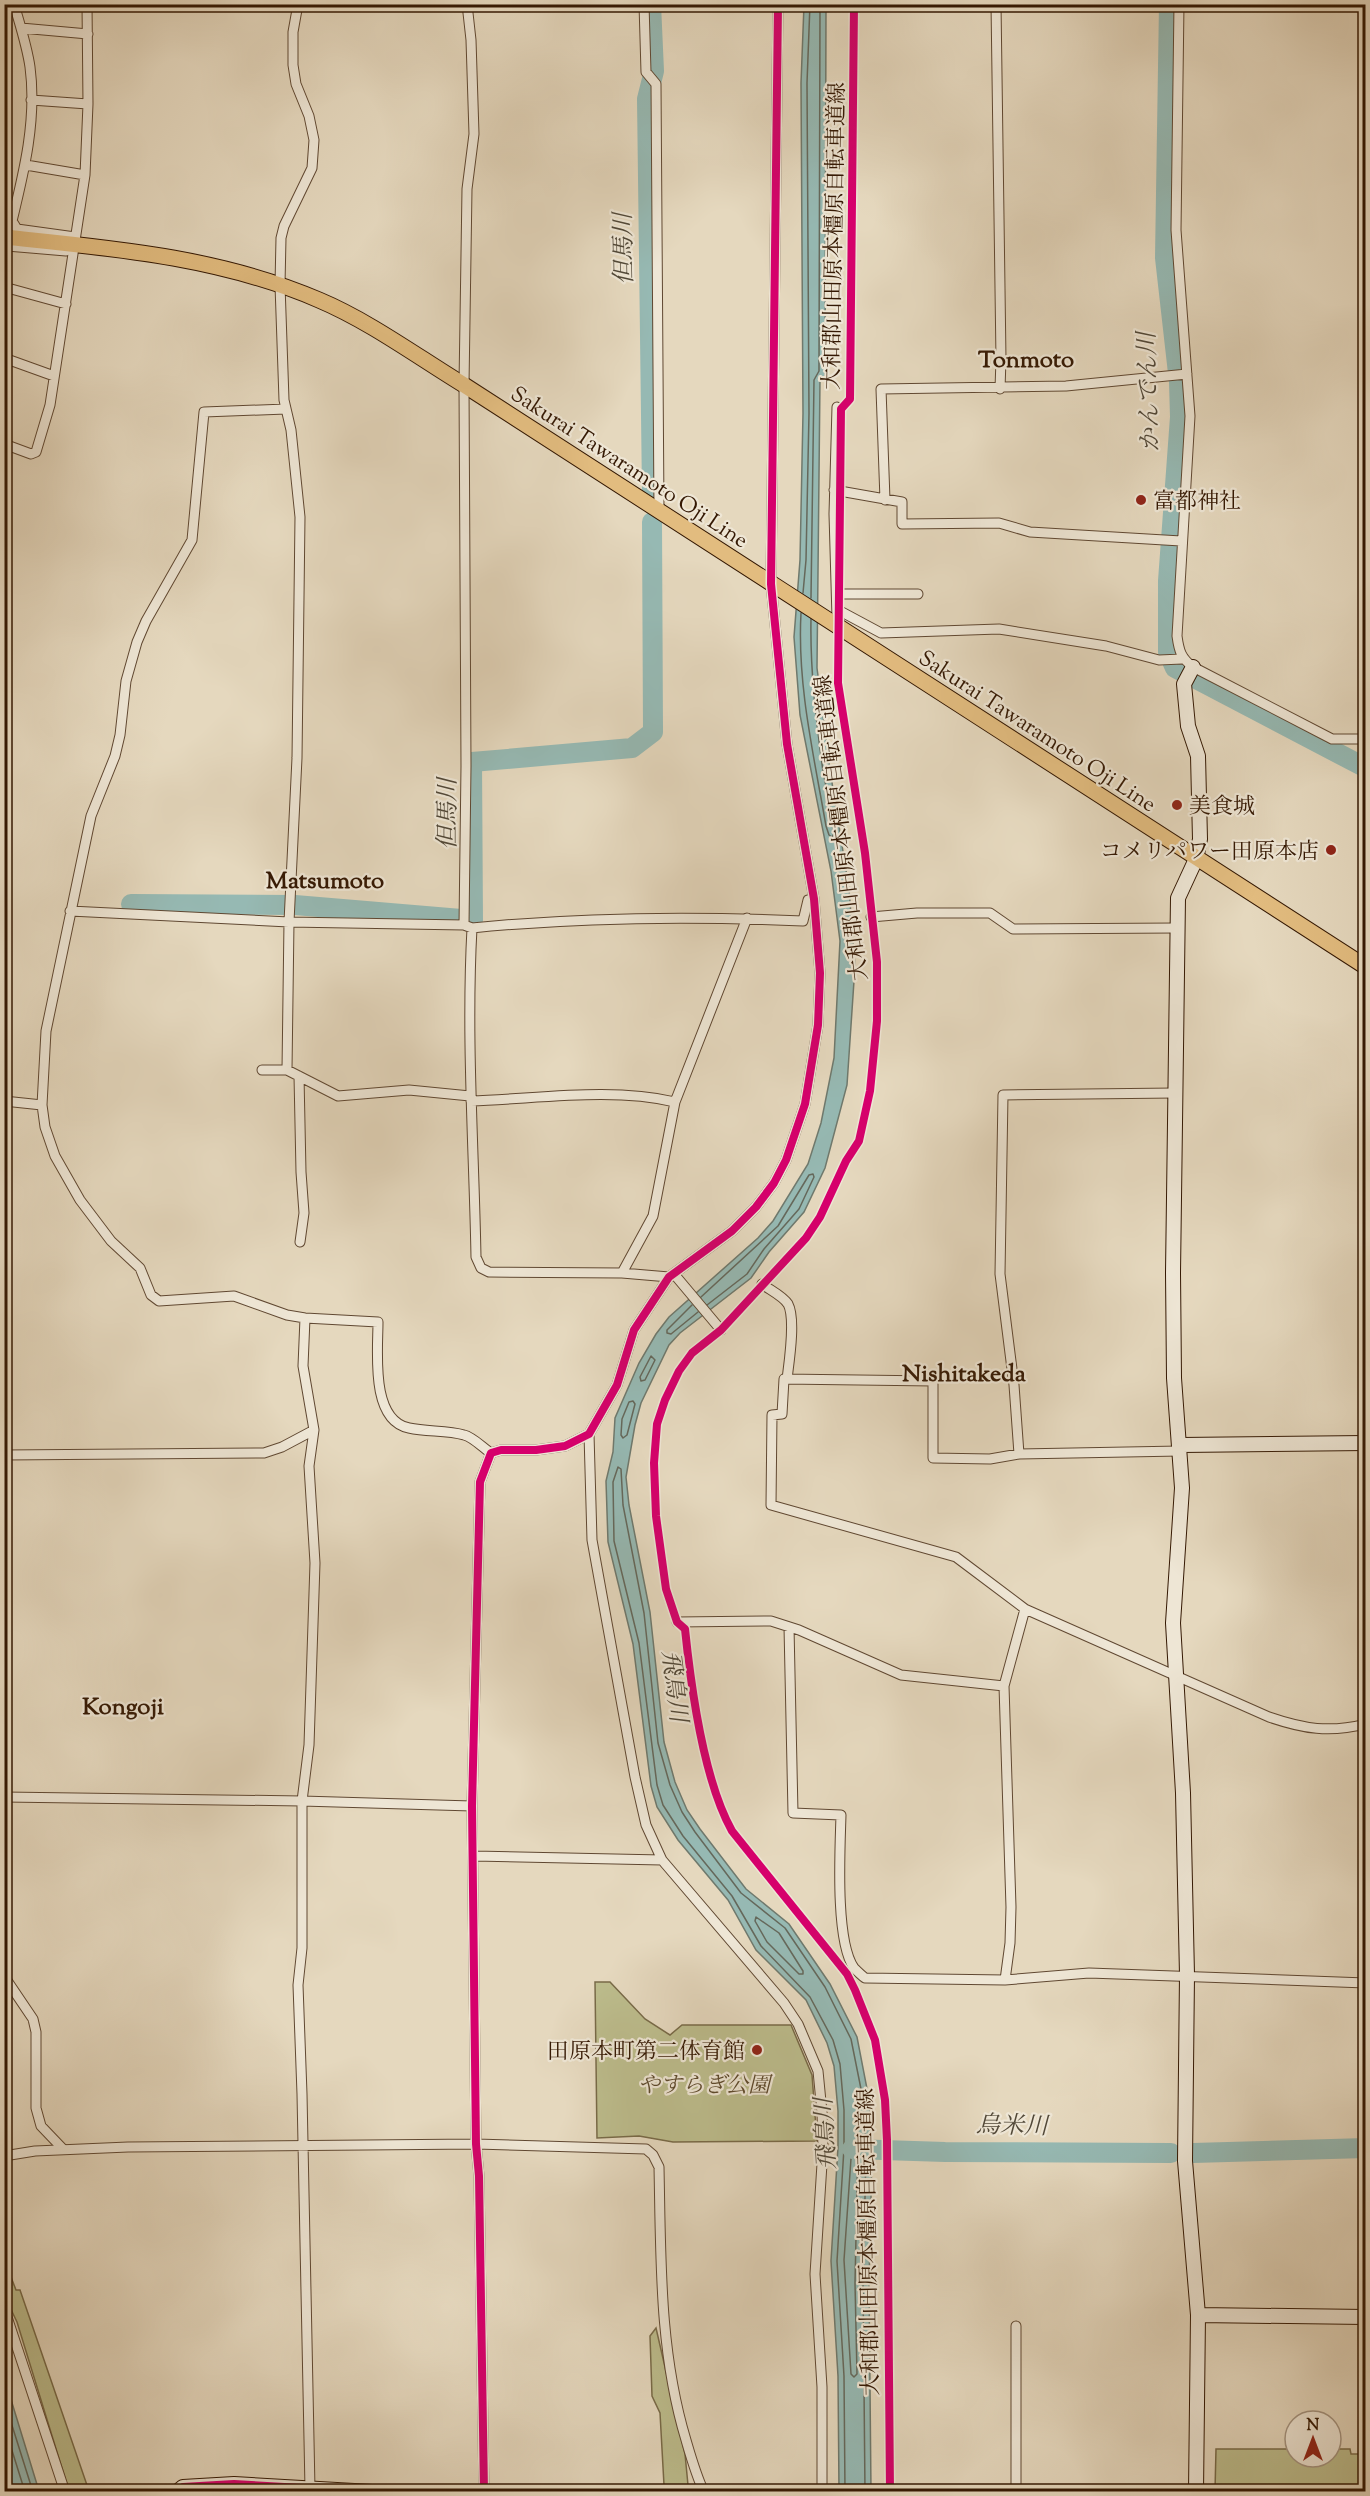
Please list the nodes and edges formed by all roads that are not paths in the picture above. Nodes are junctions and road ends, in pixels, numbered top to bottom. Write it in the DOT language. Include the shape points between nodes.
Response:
graph roads {
  1 [pos="14,4"];
  2 [pos="87,4"];
  3 [pos="298,4"];
  4 [pos="467,4"];
  5 [pos="644,4"];
  6 [pos="777,4"];
  7 [pos="996,4"];
  8 [pos="1179,4"];
  9 [pos="21,28"];
  10 [pos="88,34"];
  11 [pos="31,100"];
  12 [pos="88,104"];
  13 [pos="26,165"];
  14 [pos="86,175"];
  15 [pos="4,237"];
  16 [pos="74,241"];
  17 [pos="4,252"];
  18 [pos="280,285"];
  19 [pos="4,287"];
  20 [pos="66,304"];
  21 [pos="4,358"];
  22 [pos="1187,374"];
  23 [pos="54,376"];
  24 [pos="464,385"];
  25 [pos="1000,389"];
  26 [pos="837,407"];
  27 [pos="286,409"];
  28 [pos="4,444"];
  29 [pos="834,490"];
  30 [pos="885,500"];
  31 [pos="658,512"];
  32 [pos="1181,541"];
  33 [pos="771,584"];
  34 [pos="837,594"];
  35 [pos="918,594"];
  36 [pos="837,621"];
  37 [pos="1182,658"];
  38 [pos="1193,667"];
  39 [pos="1365,739"];
  40 [pos="1196,859"];
  41 [pos="814,899"];
  42 [pos="70,911"];
  43 [pos="872,917"];
  44 [pos="747,918"];
  45 [pos="290,922"];
  46 [pos="468,927"];
  47 [pos="1176,928"];
  48 [pos="1365,967"];
  49 [pos="262,1070"];
  50 [pos="287,1070"];
  51 [pos="299,1076"];
  52 [pos="1175,1093"];
  53 [pos="471,1099"];
  54 [pos="4,1101"];
  55 [pos="675,1102"];
  56 [pos="42,1105"];
  57 [pos="300,1242"];
  58 [pos="622,1273"];
  59 [pos="672,1275"];
  60 [pos="762,1284"];
  61 [pos="305,1318"];
  62 [pos="719,1328"];
  63 [pos="787,1379"];
  64 [pos="314,1430"];
  65 [pos="589,1434"];
  66 [pos="1365,1443"];
  67 [pos="1180,1448"];
  68 [pos="491,1453"];
  69 [pos="1019,1454"];
  70 [pos="4,1455"];
  71 [pos="1025,1609"];
  72 [pos="676,1623"];
  73 [pos="789,1627"];
  74 [pos="1175,1677"];
  75 [pos="1004,1686"];
  76 [pos="1365,1724"];
  77 [pos="4,1797"];
  78 [pos="302,1801"];
  79 [pos="472,1806"];
  80 [pos="474,1856"];
  81 [pos="662,1860"];
  82 [pos="1187,1975"];
  83 [pos="4,1976"];
  84 [pos="1005,1980"];
  85 [pos="1365,1983"];
  86 [pos="476,2144"];
  87 [pos="302,2146"];
  88 [pos="63,2150"];
  89 [pos="4,2156"];
  90 [pos="4,2308"];
  91 [pos="1198,2315"];
  92 [pos="1365,2317"];
  93 [pos="1016,2326"];
  94 [pos="310,2489"];
  95 [pos="65,2492"];
  96 [pos="177,2492"];
  97 [pos="372,2492"];
  98 [pos="484,2492"];
  99 [pos="704,2492"];
  100 [pos="822,2492"];
  101 [pos="1016,2492"];
  102 [pos="1196,2492"];
  1 -- 9 [label="street"];
  2 -- 10 [label="street"];
  3 -- 18 [label="street" via="293,65 315,140 312,168 281,238"];
  4 -- 24 [label="street" via="474,134 467,189"];
  5 -- 31 [label="street" via="646,72 656,84"];
  6 -- 33 [label="street"];
  7 -- 25 [label="street"];
  8 -- 22 [label="street" via="1176,230"];
  9 -- 10 [label="street"];
  9 -- 11 [label="street" via="30,67"];
  10 -- 12 [label="street"];
  11 -- 12 [label="street"];
  11 -- 13 [label="street"];
  12 -- 14 [label="street"];
  13 -- 14 [label="street"];
  13 -- 16 [label="street" via="12,222 17,229"];
  14 -- 16 [label="street"];
  15 -- 16 [label="main road, Sakurai Tawaramoto Oji Line"];
  16 -- 17 [label="street" via="66,251 7,246"];
  16 -- 18 [label="main road, Sakurai Tawaramoto Oji Line" via="197,261"];
  16 -- 20 [label="street"];
  18 -- 24 [label="main road, Sakurai Tawaramoto Oji Line" via="331,306"];
  18 -- 27 [label="street"];
  19 -- 20 [label="street"];
  20 -- 23 [label="street"];
  21 -- 23 [label="street"];
  22 -- 25 [label="street"];
  22 -- 32 [label="street" via="1190,416"];
  23 -- 28 [label="street" via="36,452 31,454"];
  24 -- 31 [label="main road, Sakurai Tawaramoto Oji Line"];
  24 -- 46 [label="street"];
  25 -- 30 [label="street" via="881,389"];
  26 -- 29 [label="street"];
  27 -- 42 [label="street" via="204,412 192,540 136,642 115,756 91,816"];
  27 -- 45 [label="street" via="300,517"];
  29 -- 30 [label="street"];
  29 -- 34 [label="street"];
  30 -- 32 [label="street" via="902,502 902,524 999,523 1030,532"];
  31 -- 33 [label="main road, Sakurai Tawaramoto Oji Line"];
  32 -- 37 [label="street" via="1177,636"];
  33 -- 36 [label="main road, Sakurai Tawaramoto Oji Line"];
  33 -- 41 [label="street" via="787,744"];
  34 -- 35 [label="street"];
  34 -- 36 [label="street"];
  36 -- 37 [label="street" via="881,633 999,629 1106,646 1160,660"];
  36 -- 40 [label="main road, Sakurai Tawaramoto Oji Line"];
  37 -- 38 [label="street"];
  38 -- 39 [label="street" via="1332,739"];
  38 -- 40 [label="street" via="1184,684 1188,726 1198,756 1200,839"];
  40 -- 47 [label="street" via="1178,898"];
  40 -- 48 [label="main road, Sakurai Tawaramoto Oji Line"];
  41 -- 44 [label="street" via="808,900 803,921"];
  41 -- 59 [label="street" via="820,973 818,1025 796,1134 774,1184 756,1207 732,1232"];
  42 -- 45 [label="street"];
  42 -- 56 [label="street" via="46,1031"];
  43 -- 47 [label="street" via="990,913 1013,929"];
  44 -- 46 [label="street" via="606,918"];
  44 -- 55 [label="street"];
  45 -- 46 [label="street"];
  45 -- 50 [label="street"];
  46 -- 53 [label="street"];
  47 -- 52 [label="street"];
  49 -- 50 [label="street"];
  50 -- 51 [label="street"];
  51 -- 53 [label="street" via="338,1096 410,1090"];
  51 -- 57 [label="street" via="304,1213"];
  52 -- 67 [label="street" via="1174,1378"];
  52 -- 69 [label="street" via="1003,1095 1000,1274"];
  53 -- 55 [label="street" via="614,1095"];
  53 -- 58 [label="street" via="476,1257 481,1268 489,1272"];
  54 -- 56 [label="street"];
  55 -- 58 [label="street" via="653,1216"];
  56 -- 61 [label="street" via="55,1156 80,1200 111,1241 140,1268 150,1295 159,1301 234,1296"];
  58 -- 59 [label="street"];
  59 -- 62 [label="street"];
  59 -- 65 [label="street" via="634,1330 617,1385"];
  60 -- 63 [label="street" via="789,1308"];
  61 -- 64 [label="street" via="303,1366"];
  61 -- 68 [label="street" via="378,1322 379,1393 396,1421 407,1428 467,1435"];
  63 -- 69 [label="street" via="933,1381 933,1458 990,1459"];
  63 -- 71 [label="street" via="783,1414 772,1415 771,1505 956,1557"];
  64 -- 70 [label="street" via="264,1453"];
  64 -- 78 [label="street" via="309,1466 315,1563 309,1745"];
  65 -- 68 [label="street" via="565,1446"];
  65 -- 81 [label="street" via="592,1540 635,1777 646,1825"];
  66 -- 67 [label="street"];
  67 -- 69 [label="street"];
  67 -- 74 [label="street" via="1182,1488 1173,1623"];
  68 -- 79 [label="street" via="480,1482"];
  71 -- 74 [label="street"];
  71 -- 75 [label="street"];
  72 -- 73 [label="street" via="771,1621"];
  73 -- 75 [label="street" via="901,1675"];
  73 -- 84 [label="street" via="793,1813 841,1815 840,1899 847,1950 854,1968 865,1978"];
  74 -- 76 [label="street" via="1269,1718 1302,1728 1343,1730"];
  74 -- 82 [label="street" via="1183,1793"];
  75 -- 84 [label="street" via="1011,1907"];
  77 -- 78 [label="street"];
  78 -- 79 [label="street"];
  78 -- 87 [label="street" via="302,1947 298,1985"];
  79 -- 80 [label="street"];
  80 -- 81 [label="street"];
  80 -- 86 [label="street"];
  81 -- 100 [label="street" via="784,2003 798,2024 818,2071 823,2148 815,2274 822,2386"];
  82 -- 84 [label="street" via="1089,1973"];
  82 -- 85 [label="street"];
  82 -- 91 [label="street" via="1185,2161"];
  83 -- 88 [label="street" via="33,2019 36,2108 41,2126"];
  86 -- 87 [label="street"];
  86 -- 98 [label="street"];
  86 -- 99 [label="street" via="640,2148 653,2155 659,2168 663,2316 670,2372"];
  87 -- 88 [label="street"];
  87 -- 94 [label="street"];
  88 -- 89 [label="street"];
  90 -- 95 [label="street"];
  91 -- 92 [label="street"];
  91 -- 102 [label="street"];
  93 -- 101 [label="street"];
  94 -- 96 [label="street" via="234,2484 183,2487"];
  94 -- 97 [label="street"];
}
